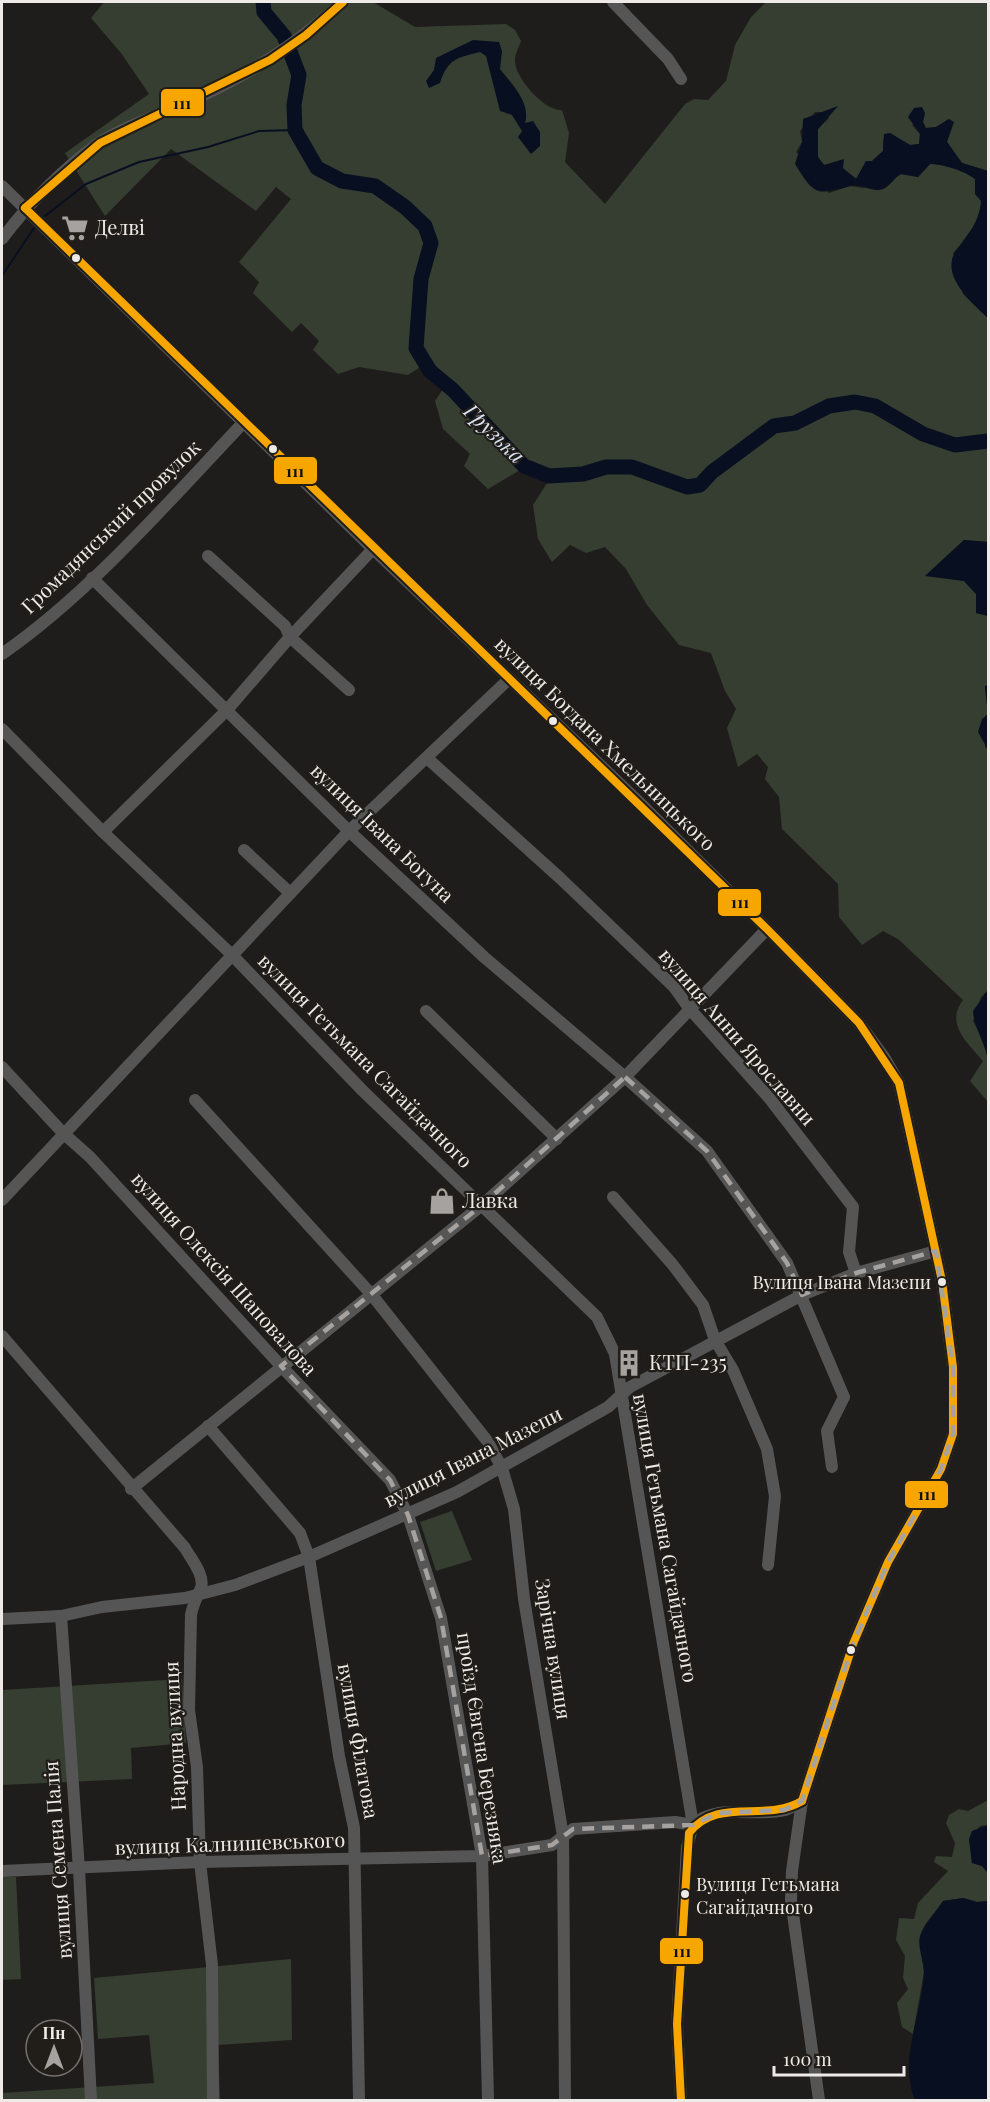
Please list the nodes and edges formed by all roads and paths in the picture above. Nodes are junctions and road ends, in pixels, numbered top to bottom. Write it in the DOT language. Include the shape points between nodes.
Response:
graph roads {
  1 [pos="343,2"];
  2 [pos="616,2"];
  3 [pos="681,79"];
  4 [pos="2,186"];
  5 [pos="25,208"];
  6 [pos="2,239"];
  7 [pos="244,422"];
  8 [pos="373,549"];
  9 [pos="208,555"];
  10 [pos="92,578"];
  11 [pos="290,637"];
  12 [pos="2,654"];
  13 [pos="509,679"];
  14 [pos="350,690"];
  15 [pos="227,710"];
  16 [pos="2,729"];
  17 [pos="427,758"];
  18 [pos="349,831"];
  19 [pos="103,832"];
  20 [pos="244,850"];
  21 [pos="290,893"];
  22 [pos="767,929"];
  23 [pos="231,954"];
  24 [pos="689,1008"];
  25 [pos="426,1011"];
  26 [pos="2,1067"];
  27 [pos="625,1077"];
  28 [pos="195,1100"];
  29 [pos="63,1132"];
  30 [pos="557,1139"];
  31 [pos="613,1197"];
  32 [pos="2,1200"];
  33 [pos="482,1205"];
  34 [pos="936,1251"];
  35 [pos="856,1273"];
  36 [pos="372,1295"];
  37 [pos="802,1295"];
  38 [pos="2,1336"];
  39 [pos="715,1340"];
  40 [pos="281,1366"];
  41 [pos="621,1396"];
  42 [pos="207,1426"];
  43 [pos="832,1467"];
  44 [pos="502,1468"];
  45 [pos="131,1489"];
  46 [pos="408,1515"];
  47 [pos="309,1557"];
  48 [pos="768,1565"];
  49 [pos="196,1595"];
  50 [pos="61,1616"];
  51 [pos="2,1619"];
  52 [pos="802,1801"];
  53 [pos="693,1825"];
  54 [pos="564,1836"];
  55 [pos="482,1856"];
  56 [pos="356,1860"];
  57 [pos="200,1862"];
  58 [pos="79,1869"];
  59 [pos="2,1871"];
  60 [pos="91,2100"];
  61 [pos="213,2100"];
  62 [pos="359,2100"];
  63 [pos="488,2100"];
  64 [pos="565,2100"];
  65 [pos="681,2100"];
  66 [pos="819,2100"];
  1 -- 5 [label="street" via="270,60 100,143"];
  2 -- 3 [label="street"];
  4 -- 5 [label="street, вулиця Богдана Хмельницького"];
  5 -- 6 [label="street"];
  5 -- 7 [label="street, вулиця Богдана Хмельницького"];
  7 -- 8 [label="street, вулиця Богдана Хмельницького"];
  7 -- 10 [label="street, Громадянський провулок"];
  8 -- 11 [label="street"];
  8 -- 13 [label="street, вулиця Богдана Хмельницького"];
  9 -- 11 [label="street" via="285,626"];
  10 -- 12 [label="street, Громадянський провулок"];
  10 -- 15 [label="street, вулиця Івана Богуна"];
  11 -- 14 [label="street"];
  11 -- 15 [label="street"];
  13 -- 17 [label="street"];
  13 -- 22 [label="street, вулиця Богдана Хмельницького"];
  15 -- 18 [label="street, вулиця Івана Богуна"];
  15 -- 19 [label="street"];
  16 -- 19 [label="street, вулиця Гетьмана Сагайдачного"];
  17 -- 18 [label="street"];
  17 -- 24 [label="street, вулиця Анни Ярославни" via="675,987"];
  18 -- 21 [label="street"];
  18 -- 27 [label="street, вулиця Івана Богуна" via="484,957"];
  19 -- 23 [label="street, вулиця Гетьмана Сагайдачного"];
  20 -- 21 [label="street"];
  21 -- 23 [label="street"];
  22 -- 24 [label="street"];
  22 -- 34 [label="street, вулиця Богдана Хмельницького" via="859,1023 899,1083"];
  23 -- 29 [label="street"];
  23 -- 33 [label="street, вулиця Гетьмана Сагайдачного" via="363,1091"];
  24 -- 27 [label="street"];
  24 -- 35 [label="street, вулиця Анни Ярославни" via="770,1099 853,1207 849,1252"];
  25 -- 30 [label="street"];
  26 -- 29 [label="street, вулиця Олексія Шаповалова"];
  27 -- 30 [label="street"];
  27 -- 37 [label="street, вулиця Івана Богуна" via="707,1151 787,1263"];
  28 -- 36 [label="street"];
  29 -- 32 [label="street"];
  29 -- 40 [label="street, вулиця Олексія Шаповалова" via="90,1156"];
  30 -- 33 [label="street"];
  31 -- 39 [label="street" via="703,1305"];
  33 -- 36 [label="street"];
  33 -- 41 [label="street, вулиця Гетьмана Сагайдачного" via="597,1317 615,1354"];
  34 -- 35 [label="street, вулиця Івана Мазепи"];
  34 -- 52 [label="street, вулиця Богдана Хмельницького" via="953,1367 953,1434 941,1469 888,1562 853,1644"];
  35 -- 37 [label="street, вулиця Івана Мазепи"];
  36 -- 40 [label="street"];
  36 -- 44 [label="street" via="488,1442"];
  37 -- 39 [label="street, вулиця Івана Мазепи"];
  37 -- 43 [label="street, вулиця Івана Богуна" via="844,1397 827,1431"];
  38 -- 45 [label="street, Народна вулиця"];
  39 -- 41 [label="street, вулиця Івана Мазепи" via="630,1387"];
  39 -- 48 [label="street" via="733,1370 767,1449 775,1496"];
  40 -- 42 [label="street"];
  40 -- 46 [label="street, вулиця Олексія Шаповалова" via="390,1480"];
  41 -- 44 [label="street, вулиця Івана Мазепи"];
  41 -- 53 [label="street, вулиця Гетьмана Сагайдачного"];
  42 -- 45 [label="street"];
  42 -- 47 [label="street, вулиця Філатова" via="300,1533"];
  44 -- 46 [label="street, вулиця Івана Мазепи"];
  44 -- 54 [label="street, Зарічна вулиця" via="514,1509 524,1599"];
  45 -- 49 [label="street, Народна вулиця" via="185,1548 201,1577"];
  46 -- 47 [label="street, вулиця Івана Мазепи"];
  46 -- 55 [label="street, проїзд Євгена Березняка" via="441,1618"];
  47 -- 49 [label="street, вулиця Івана Мазепи"];
  47 -- 56 [label="street, вулиця Філатова"];
  49 -- 50 [label="street, вулиця Івана Мазепи"];
  49 -- 57 [label="street, Народна вулиця" via="191,1615 189,1710 197,1767"];
  50 -- 51 [label="street, вулиця Івана Мазепи"];
  50 -- 58 [label="street, вулиця Семена Палія"];
  52 -- 53 [label="street" via="784,1810 718,1813"];
  52 -- 66 [label="street, вулиця Богдана Хмельницького" via="791,1900"];
  53 -- 54 [label="street, вулиця Калнишевського" via="675,1822 573,1829"];
  53 -- 65 [label="street, вулиця Гетьмана Сагайдачного" via="687,1847 677,2024"];
  54 -- 55 [label="street, вулиця Калнишевського" via="552,1845"];
  54 -- 64 [label="street, Зарічна вулиця"];
  55 -- 56 [label="street, вулиця Калнишевського"];
  55 -- 63 [label="street, проїзд Євгена Березняка"];
  56 -- 57 [label="street, вулиця Калнишевського"];
  56 -- 62 [label="street, вулиця Філатова"];
  57 -- 58 [label="street, вулиця Калнишевського"];
  57 -- 61 [label="street, Народна вулиця" via="212,1965"];
  58 -- 59 [label="street, вулиця Калнишевського"];
  58 -- 60 [label="street, вулиця Семена Палія"];
}
